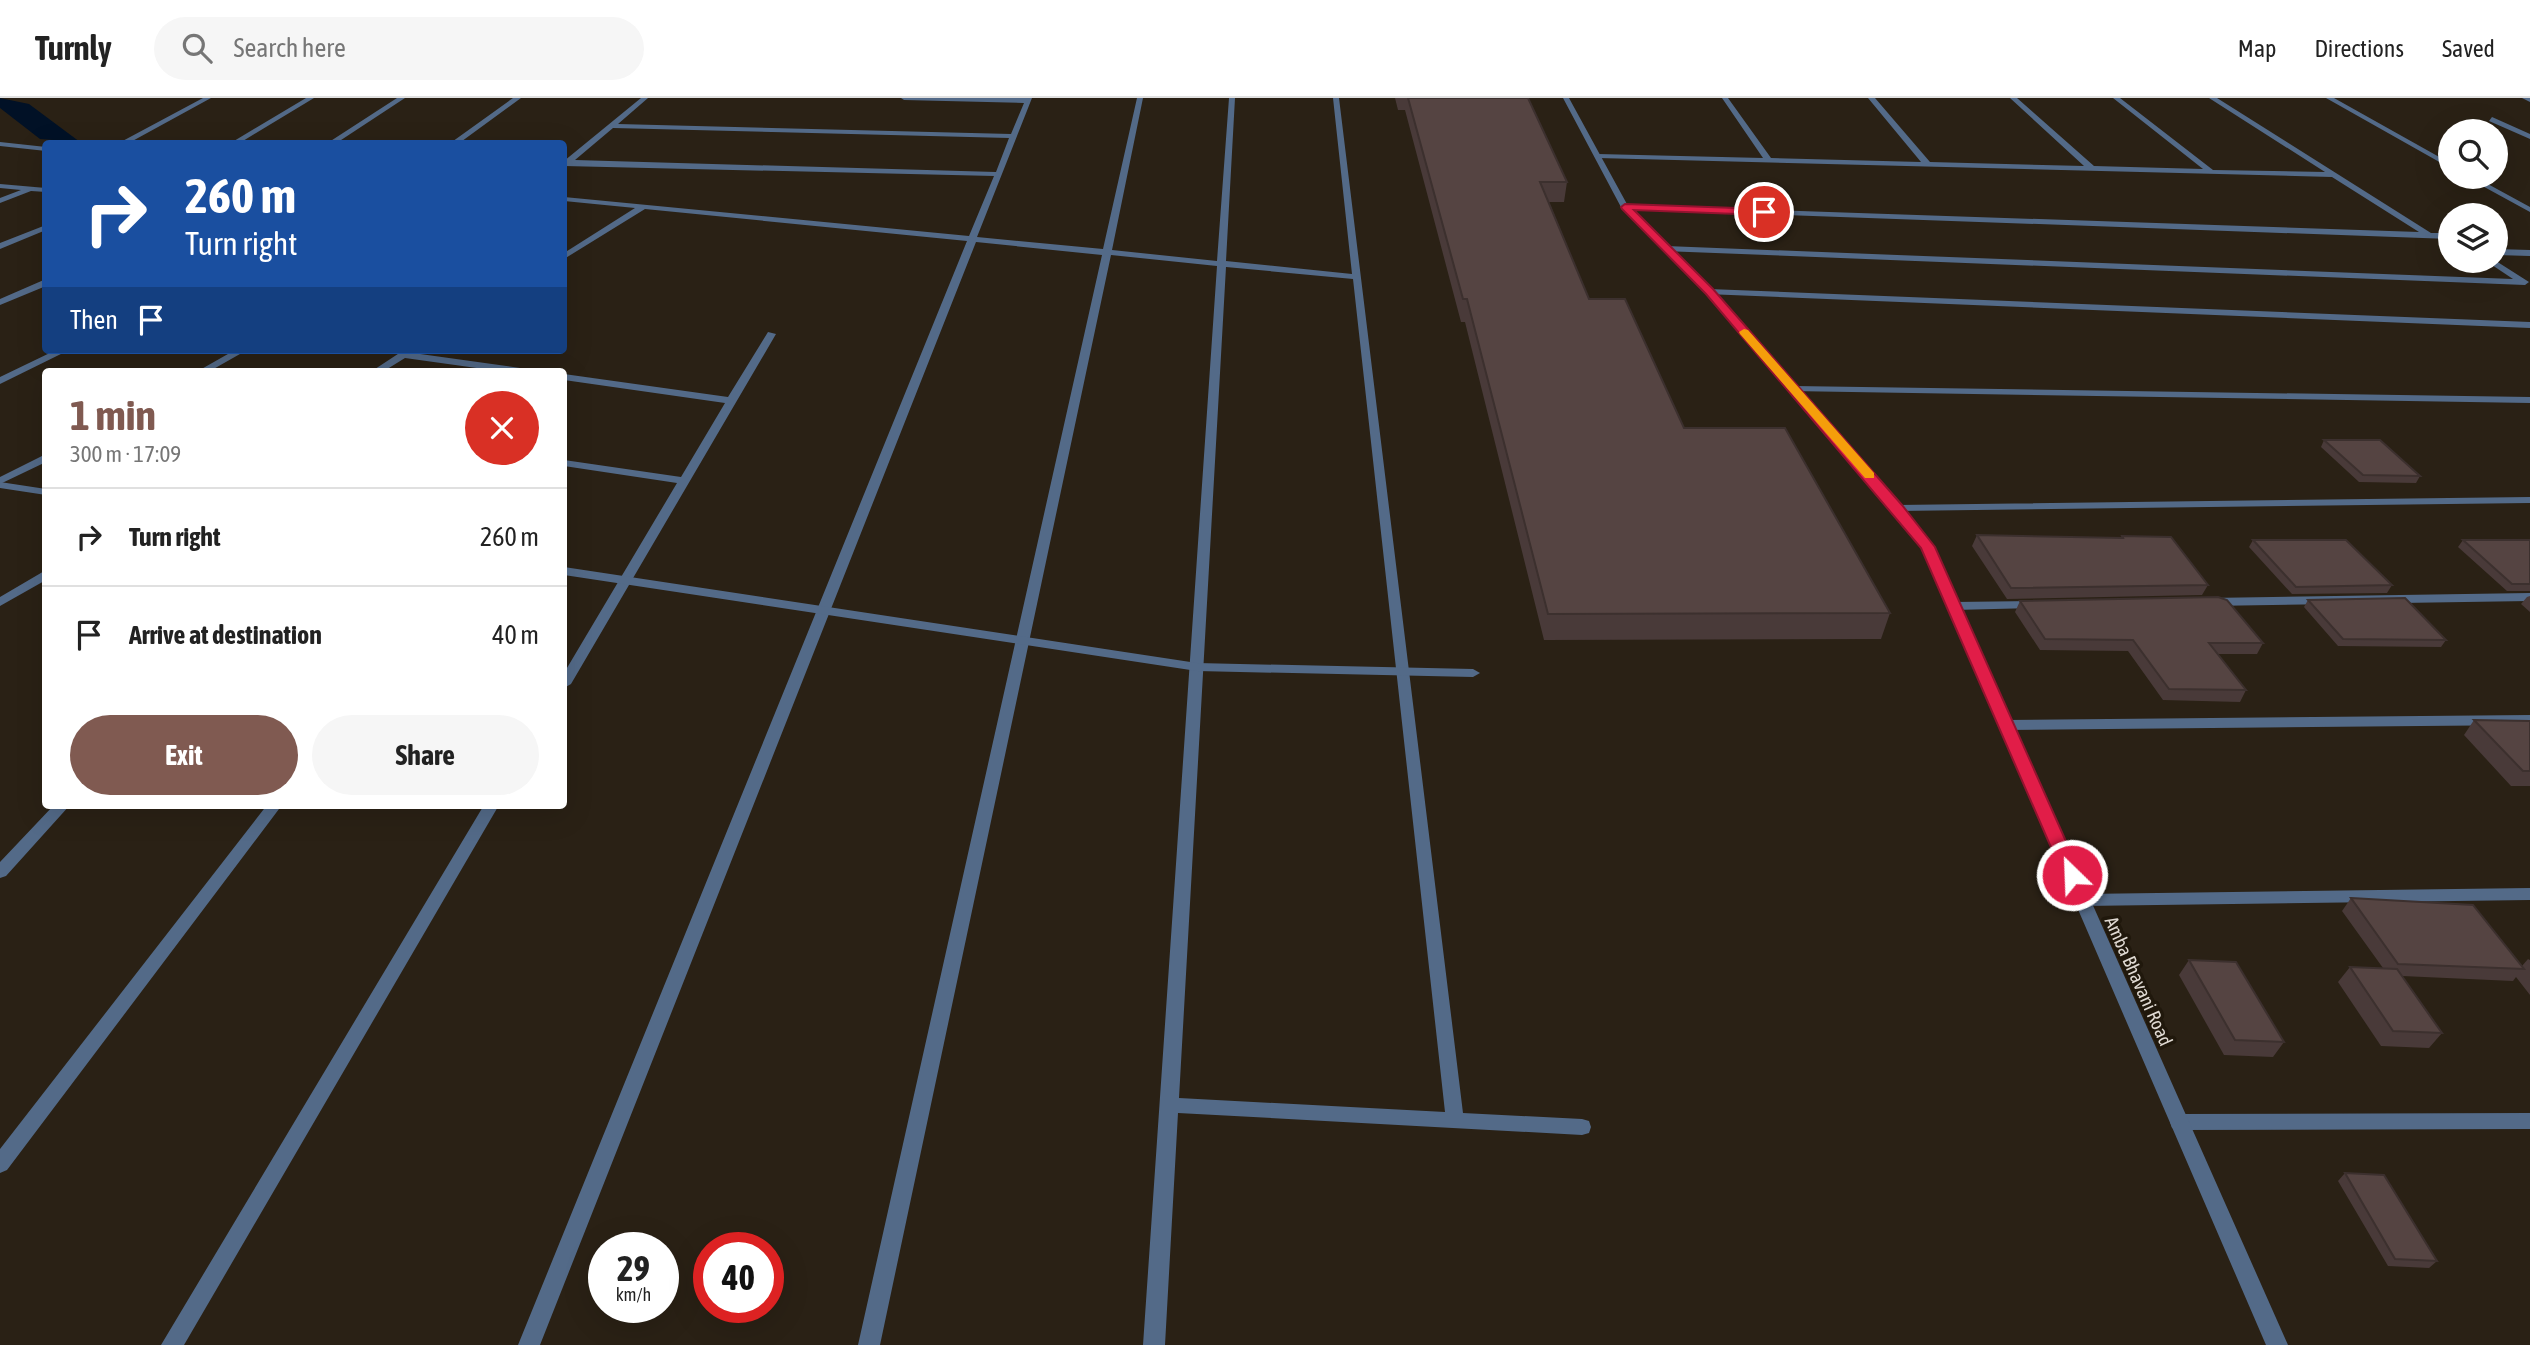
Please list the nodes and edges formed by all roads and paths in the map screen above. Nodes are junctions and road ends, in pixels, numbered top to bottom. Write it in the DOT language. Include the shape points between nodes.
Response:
graph roads {
  1 [pos="196,98"];
  2 [pos="311,98"];
  3 [pos="402,98"];
  4 [pos="517,98"];
  5 [pos="645,98"];
  6 [pos="904,98"];
  7 [pos="1140,98"];
  8 [pos="1232,98"];
  9 [pos="1336,98"];
  10 [pos="1566,98"];
  11 [pos="1725,98"];
  12 [pos="1871,98"];
  13 [pos="2013,98"];
  14 [pos="2116,98"];
  15 [pos="2212,98"];
  16 [pos="2329,98"];
  17 [pos="2525,98"];
  18 [pos="207,99"];
  19 [pos="1029,99"];
  20 [pos="2530,100"];
  21 [pos="611,126"];
  22 [pos="2508,126"];
  23 [pos="1014,136"];
  24 [pos="2530,137"];
  25 [pos="128,140"];
  26 [pos="239,140"];
  27 [pos="336,140"];
  28 [pos="458,140"];
  29 [pos="2,146"];
  30 [pos="42,149"];
  31 [pos="1598,156"];
  32 [pos="2438,159"];
  33 [pos="1768,160"];
  34 [pos="567,162"];
  35 [pos="567,163"];
  36 [pos="1928,165"];
  37 [pos="2092,169"];
  38 [pos="2211,172"];
  39 [pos="999,174"];
  40 [pos="2335,175"];
  41 [pos="0,186"];
  42 [pos="30,189"];
  43 [pos="2492,189"];
  44 [pos="42,190"];
  45 [pos="567,200"];
  46 [pos="0,201"];
  47 [pos="643,207"];
  48 [pos="1625,207"];
  49 [pos="2530,210"];
  50 [pos="42,229"];
  51 [pos="2431,236"];
  52 [pos="2438,236"];
  53 [pos="973,240"];
  54 [pos="0,246"];
  55 [pos="1666,248"];
  56 [pos="2508,252"];
  57 [pos="1107,253"];
  58 [pos="2530,253"];
  59 [pos="567,254"];
  60 [pos="1222,264"];
  61 [pos="2508,272"];
  62 [pos="1357,277"];
  63 [pos="42,284"];
  64 [pos="2528,284"];
  65 [pos="1709,292"];
  66 [pos="0,302"];
  67 [pos="2530,326"];
  68 [pos="772,334"];
  69 [pos="56,354"];
  70 [pos="235,354"];
  71 [pos="404,354"];
  72 [pos="419,354"];
  73 [pos="209,368"];
  74 [pos="382,368"];
  75 [pos="502,368"];
  76 [pos="567,377"];
  77 [pos="0,381"];
  78 [pos="1794,389"];
  79 [pos="2530,400"];
  80 [pos="732,401"];
  81 [pos="42,459"];
  82 [pos="567,463"];
  83 [pos="684,481"];
  84 [pos="0,483"];
  85 [pos="42,491"];
  86 [pos="2530,500"];
  87 [pos="1897,508"];
  88 [pos="567,571"];
  89 [pos="42,576"];
  90 [pos="625,580"];
  91 [pos="2530,597"];
  92 [pos="0,602"];
  93 [pos="2190,602"];
  94 [pos="2051,604"];
  95 [pos="1954,606"];
  96 [pos="825,611"];
  97 [pos="1024,641"];
  98 [pos="1197,667"];
  99 [pos="1402,672"];
  100 [pos="1473,673"];
  101 [pos="567,679"];
  102 [pos="2530,720"];
  103 [pos="2006,725"];
  104 [pos="59,809"];
  105 [pos="272,809"];
  106 [pos="490,809"];
  107 [pos="0,872"];
  108 [pos="2530,894"];
  109 [pos="2082,900"];
  110 [pos="1170,1105"];
  111 [pos="1455,1120"];
  112 [pos="2530,1121"];
  113 [pos="2179,1122"];
  114 [pos="1582,1127"];
  115 [pos="0,1164"];
  116 [pos="172,1345"];
  117 [pos="529,1345"];
  118 [pos="869,1345"];
  119 [pos="1154,1345"];
  120 [pos="2277,1345"];
  1 -- 18 [label="street"];
  2 -- 26 [label="street"];
  3 -- 27 [label="street"];
  4 -- 28 [label="street"];
  5 -- 21 [label="street"];
  6 -- 19 [label="street"];
  7 -- 57 [label="street"];
  8 -- 60 [label="street"];
  9 -- 62 [label="street"];
  10 -- 31 [label="street, Amba Bhavani Road"];
  11 -- 33 [label="street"];
  12 -- 36 [label="street"];
  13 -- 37 [label="street"];
  14 -- 38 [label="street"];
  15 -- 40 [label="street"];
  16 -- 32 [label="street"];
  17 -- 20 [label="street"];
  18 -- 25 [label="street"];
  19 -- 23 [label="street"];
  21 -- 23 [label="street"];
  21 -- 34 [label="street"];
  22 -- 24 [label="street"];
  23 -- 39 [label="street"];
  29 -- 30 [label="street"];
  31 -- 33 [label="street"];
  31 -- 48 [label="street, Amba Bhavani Road"];
  33 -- 36 [label="street"];
  35 -- 39 [label="street"];
  36 -- 37 [label="street"];
  37 -- 38 [label="street"];
  38 -- 40 [label="street"];
  39 -- 53 [label="street"];
  40 -- 51 [label="street"];
  41 -- 42 [label="street"];
  42 -- 44 [label="street"];
  42 -- 46 [label="street"];
  43 -- 49 [label="street"];
  45 -- 47 [label="street"];
  47 -- 53 [label="street"];
  47 -- 59 [label="street"];
  48 -- 51 [label="street"];
  48 -- 55 [label="street, Amba Bhavani Road"];
  50 -- 54 [label="street"];
  51 -- 52 [label="street"];
  53 -- 57 [label="street"];
  53 -- 96 [label="street"];
  55 -- 64 [label="street"];
  55 -- 65 [label="street, Amba Bhavani Road"];
  56 -- 58 [label="street"];
  57 -- 60 [label="street"];
  57 -- 97 [label="street"];
  60 -- 62 [label="street"];
  60 -- 98 [label="street"];
  61 -- 64 [label="street"];
  62 -- 99 [label="street"];
  63 -- 66 [label="street"];
  65 -- 67 [label="street"];
  65 -- 78 [label="street, Amba Bhavani Road"];
  68 -- 80 [label="street"];
  69 -- 77 [label="street"];
  70 -- 73 [label="street"];
  71 -- 74 [label="street"];
  72 -- 75 [label="street"];
  76 -- 80 [label="street"];
  78 -- 79 [label="street"];
  78 -- 87 [label="street, Amba Bhavani Road"];
  80 -- 83 [label="street"];
  81 -- 84 [label="street"];
  82 -- 83 [label="street"];
  83 -- 90 [label="street"];
  84 -- 85 [label="street"];
  86 -- 87 [label="street"];
  87 -- 95 [label="street, Amba Bhavani Road" via="1928,547"];
  88 -- 90 [label="street"];
  89 -- 92 [label="street"];
  90 -- 96 [label="street"];
  90 -- 101 [label="street"];
  91 -- 93 [label="street"];
  94 -- 95 [label="street"];
  95 -- 103 [label="street, Amba Bhavani Road"];
  96 -- 97 [label="street"];
  96 -- 117 [label="street"];
  97 -- 98 [label="street"];
  97 -- 118 [label="street"];
  98 -- 99 [label="street"];
  98 -- 110 [label="street"];
  99 -- 100 [label="street"];
  99 -- 111 [label="street"];
  102 -- 103 [label="street"];
  103 -- 109 [label="street, Amba Bhavani Road"];
  104 -- 107 [label="street"];
  105 -- 115 [label="street"];
  106 -- 116 [label="street"];
  108 -- 109 [label="street"];
  109 -- 113 [label="street, Amba Bhavani Road"];
  110 -- 111 [label="street"];
  110 -- 119 [label="street"];
  111 -- 114 [label="street"];
  112 -- 113 [label="street"];
  113 -- 120 [label="street, Amba Bhavani Road"];
}
